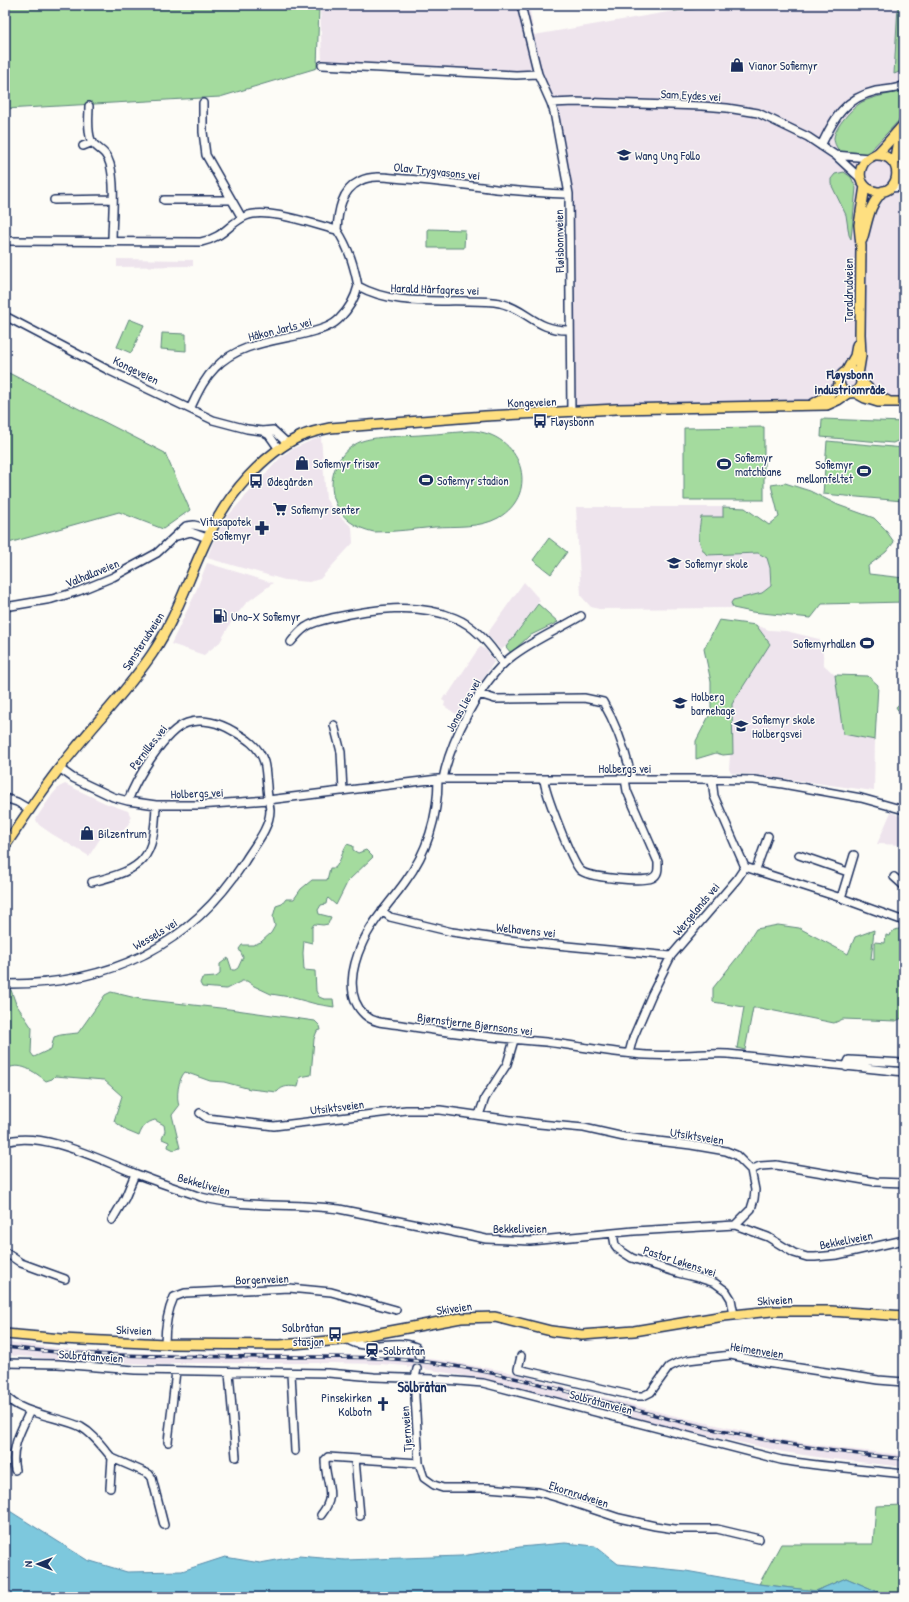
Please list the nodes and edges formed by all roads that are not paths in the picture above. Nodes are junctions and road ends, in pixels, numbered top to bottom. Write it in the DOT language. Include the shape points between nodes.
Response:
graph roads {
  1 [pos="521,5"];
  2 [pos="322,65"];
  3 [pos="538,74"];
  4 [pos="904,85"];
  5 [pos="203,103"];
  6 [pos="551,103"];
  7 [pos="89,106"];
  8 [pos="904,124"];
  9 [pos="904,132"];
  10 [pos="93,142"];
  11 [pos="83,146"];
  12 [pos="821,146"];
  13 [pos="835,155"];
  14 [pos="873,156"];
  15 [pos="898,169"];
  16 [pos="863,182"];
  17 [pos="904,187"];
  18 [pos="887,190"];
  19 [pos="569,194"];
  20 [pos="112,199"];
  21 [pos="54,200"];
  22 [pos="164,200"];
  23 [pos="231,200"];
  24 [pos="242,218"];
  25 [pos="337,230"];
  26 [pos="5,241"];
  27 [pos="112,242"];
  28 [pos="861,246"];
  29 [pos="358,286"];
  30 [pos="5,316"];
  31 [pos="570,330"];
  32 [pos="860,334"];
  33 [pos="846,372"];
  34 [pos="859,378"];
  35 [pos="840,385"];
  36 [pos="851,392"];
  37 [pos="889,402"];
  38 [pos="904,402"];
  39 [pos="811,405"];
  40 [pos="190,409"];
  41 [pos="571,412"];
  42 [pos="283,446"];
  43 [pos="212,529"];
  44 [pos="177,536"];
  45 [pos="207,538"];
  46 [pos="5,607"];
  47 [pos="581,616"];
  48 [pos="291,642"];
  49 [pos="503,664"];
  50 [pos="479,694"];
  51 [pos="334,725"];
  52 [pos="59,768"];
  53 [pos="441,779"];
  54 [pos="544,779"];
  55 [pos="629,779"];
  56 [pos="712,779"];
  57 [pos="343,791"];
  58 [pos="5,798"];
  59 [pos="268,800"];
  60 [pos="128,801"];
  61 [pos="156,805"];
  62 [pos="29,809"];
  63 [pos="904,810"];
  64 [pos="768,836"];
  65 [pos="5,846"];
  66 [pos="799,855"];
  67 [pos="854,855"];
  68 [pos="744,867"];
  69 [pos="756,870"];
  70 [pos="848,872"];
  71 [pos="894,877"];
  72 [pos="92,882"];
  73 [pos="904,886"];
  74 [pos="841,898"];
  75 [pos="382,911"];
  76 [pos="904,920"];
  77 [pos="671,956"];
  78 [pos="5,984"];
  79 [pos="514,1040"];
  80 [pos="629,1053"];
  81 [pos="904,1063"];
  82 [pos="846,1067"];
  83 [pos="904,1072"];
  84 [pos="200,1113"];
  85 [pos="479,1115"];
  86 [pos="5,1142"];
  87 [pos="751,1170"];
  88 [pos="135,1174"];
  89 [pos="904,1183"];
  90 [pos="112,1220"];
  91 [pos="735,1225"];
  92 [pos="613,1234"];
  93 [pos="904,1240"];
  94 [pos="5,1252"];
  95 [pos="65,1279"];
  96 [pos="396,1310"];
  97 [pos="734,1315"];
  98 [pos="904,1316"];
  99 [pos="5,1334"];
  100 [pos="348,1339"];
  101 [pos="165,1344"];
  102 [pos="521,1356"];
  103 [pos="419,1357"];
  104 [pos="5,1363"];
  105 [pos="417,1369"];
  106 [pos="176,1371"];
  107 [pos="229,1372"];
  108 [pos="291,1373"];
  109 [pos="415,1378"];
  110 [pos="904,1382"];
  111 [pos="5,1396"];
  112 [pos="30,1411"];
  113 [pos="168,1442"];
  114 [pos="294,1451"];
  115 [pos="236,1457"];
  116 [pos="112,1458"];
  117 [pos="356,1458"];
  118 [pos="419,1463"];
  119 [pos="14,1470"];
  120 [pos="904,1474"];
  121 [pos="110,1488"];
  122 [pos="321,1515"];
  123 [pos="360,1516"];
  124 [pos="164,1525"];
  125 [pos="759,1538"];
  1 -- 3 [label="street, Fløisbonnveien"];
  2 -- 3 [label="street"];
  3 -- 6 [label="street, Fløisbonnveien"];
  4 -- 12 [label="street" via="862,94 851,101 832,123"];
  5 -- 23 [label="street" via="206,154"];
  6 -- 12 [label="street, Sam Eydes vei" via="727,108 758,113"];
  6 -- 19 [label="street, Fløisbonnveien"];
  7 -- 10 [label="street" via="89,127"];
  8 -- 14 [label="main road"];
  9 -- 15 [label="main road" via="896,146"];
  10 -- 11 [label="street"];
  10 -- 20 [label="street" via="105,152 109,162"];
  12 -- 13 [label="street, Sam Eydes vei"];
  13 -- 14 [label="street, Sam Eydes vei"];
  13 -- 16 [label="street, Sam Eydes vei"];
  14 -- 15 [label="main road" via="886,156"];
  14 -- 16 [label="main road" via="861,167"];
  15 -- 18 [label="main road" via="896,179"];
  16 -- 18 [label="main road" via="875,192"];
  16 -- 28 [label="main road, Taraldrudveien" via="859,225"];
  17 -- 18 [label="street"];
  18 -- 28 [label="main road, Taraldrudveien" via="873,203 869,211"];
  19 -- 25 [label="street, Olav Trygvasons vei" via="369,178 360,180 352,186 342,200"];
  19 -- 31 [label="street, Fløisbonnveien"];
  20 -- 21 [label="street"];
  20 -- 27 [label="street"];
  22 -- 23 [label="street"];
  23 -- 24 [label="street"];
  24 -- 25 [label="street" via="258,213 278,214"];
  24 -- 27 [label="street" via="212,240"];
  25 -- 29 [label="street" via="353,262"];
  26 -- 27 [label="street"];
  28 -- 32 [label="main road, Taraldrudveien"];
  29 -- 31 [label="street, Harald Hårfagres vei" via="386,298 498,302 515,308 548,328"];
  29 -- 40 [label="street, Håkon Jarls vei" via="351,304 340,319 322,329 259,344 228,357 215,367 200,388"];
  30 -- 40 [label="street, Kongeveien"];
  31 -- 41 [label="street, Fløisbonnveien"];
  32 -- 33 [label="main road, Taraldrudveien" via="855,356"];
  32 -- 34 [label="main road, Taraldrudveien"];
  33 -- 34 [label="main road" via="852,372"];
  33 -- 35 [label="main road" via="840,378"];
  34 -- 36 [label="main road" via="859,388"];
  34 -- 37 [label="main road" via="874,394"];
  35 -- 36 [label="main road" via="843,390"];
  35 -- 39 [label="main road, Kongeveien"];
  36 -- 37 [label="main road" via="878,402"];
  36 -- 39 [label="main road, Kongeveien" via="827,405"];
  37 -- 38 [label="main road"];
  39 -- 41 [label="main road, Kongeveien"];
  40 -- 42 [label="street, Kongeveien" via="213,420 240,428 275,431"];
  41 -- 42 [label="main road, Kongeveien" via="330,428 314,431"];
  42 -- 43 [label="main road, Sønsterudveien" via="245,480"];
  43 -- 44 [label="street, Valhallaveien" via="190,525 182,528"];
  43 -- 45 [label="main road, Sønsterudveien"];
  44 -- 45 [label="street" via="191,532"];
  44 -- 46 [label="street, Valhallaveien" via="149,558 103,582 52,599"];
  45 -- 52 [label="main road, Sønsterudveien" via="174,618 159,643 136,675"];
  47 -- 49 [label="street, Jonas Lies vei" via="523,649"];
  48 -- 49 [label="street" via="306,627 319,621 366,612 409,608 457,618 480,635"];
  49 -- 50 [label="street, Jonas Lies vei"];
  50 -- 53 [label="street, Jonas Lies vei" via="451,750"];
  50 -- 55 [label="street" via="495,699 584,698 603,702 627,756"];
  51 -- 57 [label="street" via="342,758"];
  52 -- 60 [label="street, Holbergs vei" via="100,792"];
  52 -- 62 [label="main road, Sønsterudveien"];
  53 -- 54 [label="street, Holbergs vei"];
  53 -- 57 [label="street, Holbergs vei"];
  53 -- 75 [label="street, Bjørnstjerne Bjørnsons vei" via="436,816 424,851 405,883"];
  54 -- 55 [label="street, Holbergs vei"];
  54 -- 55 [label="street" via="546,794 580,871 599,877 643,880 657,875 658,862 627,791"];
  55 -- 56 [label="street, Holbergs vei"];
  56 -- 63 [label="street, Holbergs vei" via="754,780 791,785 861,798"];
  56 -- 68 [label="street" via="714,796"];
  57 -- 59 [label="street, Holbergs vei"];
  58 -- 62 [label="street"];
  59 -- 60 [label="street, Pernilles vei" via="264,763 255,745 227,727 211,722 194,722 179,727 165,740 143,770"];
  59 -- 61 [label="street, Holbergs vei"];
  59 -- 78 [label="street, Wessels vei" via="270,810 266,825 238,871 222,893 188,927 172,939 130,961 88,975 47,983"];
  60 -- 61 [label="street, Holbergs vei"];
  61 -- 72 [label="street" via="153,841 147,854 128,870"];
  62 -- 65 [label="main road, Sønsterudveien"];
  64 -- 69 [label="street"];
  66 -- 70 [label="street"];
  67 -- 70 [label="street"];
  68 -- 69 [label="street"];
  68 -- 77 [label="street, Wergelands vei" via="737,879"];
  69 -- 74 [label="street"];
  70 -- 74 [label="street"];
  71 -- 73 [label="street"];
  74 -- 76 [label="street"];
  75 -- 77 [label="street, Welhavens vei" via="390,917 452,932"];
  75 -- 79 [label="street, Bjørnstjerne Bjørnsons vei" via="362,944 354,966 352,987 357,1005 366,1016 380,1022"];
  77 -- 80 [label="street, Wergelands vei" via="652,994"];
  79 -- 80 [label="street, Bjørnstjerne Bjørnsons vei"];
  79 -- 85 [label="street" via="507,1064 485,1098"];
  80 -- 82 [label="street, Bjørnstjerne Bjørnsons vei" via="728,1054"];
  81 -- 82 [label="street, Bjørnstjerne Bjørnsons vei" via="849,1060"];
  82 -- 83 [label="street, Bjørnstjerne Bjørnsons vei"];
  84 -- 85 [label="street, Utsiktsveien" via="207,1118 274,1126 406,1110 440,1110"];
  85 -- 87 [label="street, Utsiktsveien" via="584,1128 624,1137 726,1151 736,1155"];
  86 -- 88 [label="street, Bekkeliveien" via="24,1139 46,1142 86,1154"];
  87 -- 89 [label="street" via="760,1166 776,1165 876,1182"];
  87 -- 91 [label="street" via="754,1200 751,1209"];
  88 -- 90 [label="street"];
  88 -- 92 [label="street, Bekkeliveien" via="219,1202 340,1209 486,1238 530,1241"];
  91 -- 92 [label="street, Bekkeliveien"];
  91 -- 93 [label="street, Bekkeliveien" via="756,1231 794,1253 807,1257 837,1255"];
  92 -- 97 [label="street, Pastor Løkens vei" via="618,1249 632,1258 715,1283 726,1291 731,1299"];
  94 -- 95 [label="street" via="21,1263"];
  96 -- 101 [label="street, Borgenveien" via="330,1292 290,1288 185,1293 174,1297 171,1304 165,1326"];
  97 -- 98 [label="main road, Skiveien" via="801,1311"];
  97 -- 100 [label="main road, Skiveien" via="634,1331 588,1335 561,1333 503,1319 474,1317"];
  99 -- 101 [label="main road, Skiveien"];
  100 -- 101 [label="main road, Skiveien" via="269,1345"];
  100 -- 103 [label="street" via="355,1344 372,1346 407,1344 416,1347"];
  102 -- 110 [label="street, Heimenveien" via="518,1369 634,1396 643,1396 651,1392 669,1367 677,1363 731,1355 767,1363"];
  104 -- 106 [label="street, Solbråtanveien"];
  105 -- 109 [label="street, Tjernveien"];
  106 -- 107 [label="street, Solbråtanveien"];
  106 -- 113 [label="street"];
  107 -- 108 [label="street, Solbråtanveien"];
  107 -- 115 [label="street"];
  108 -- 109 [label="street, Solbråtanveien"];
  108 -- 114 [label="street"];
  109 -- 118 [label="street, Tjernveien"];
  109 -- 120 [label="street, Solbråtanveien" via="483,1383 781,1460 813,1466"];
  111 -- 112 [label="street"];
  112 -- 116 [label="street" via="90,1432"];
  112 -- 119 [label="street" via="14,1447"];
  116 -- 121 [label="street"];
  116 -- 124 [label="street" via="149,1474"];
  117 -- 118 [label="street"];
  117 -- 122 [label="street" via="328,1457 325,1460 330,1500 329,1506"];
  117 -- 123 [label="street"];
  118 -- 125 [label="street, Ekornrudveien" via="424,1478 443,1488 538,1492 618,1518 654,1526 716,1529"];
}
